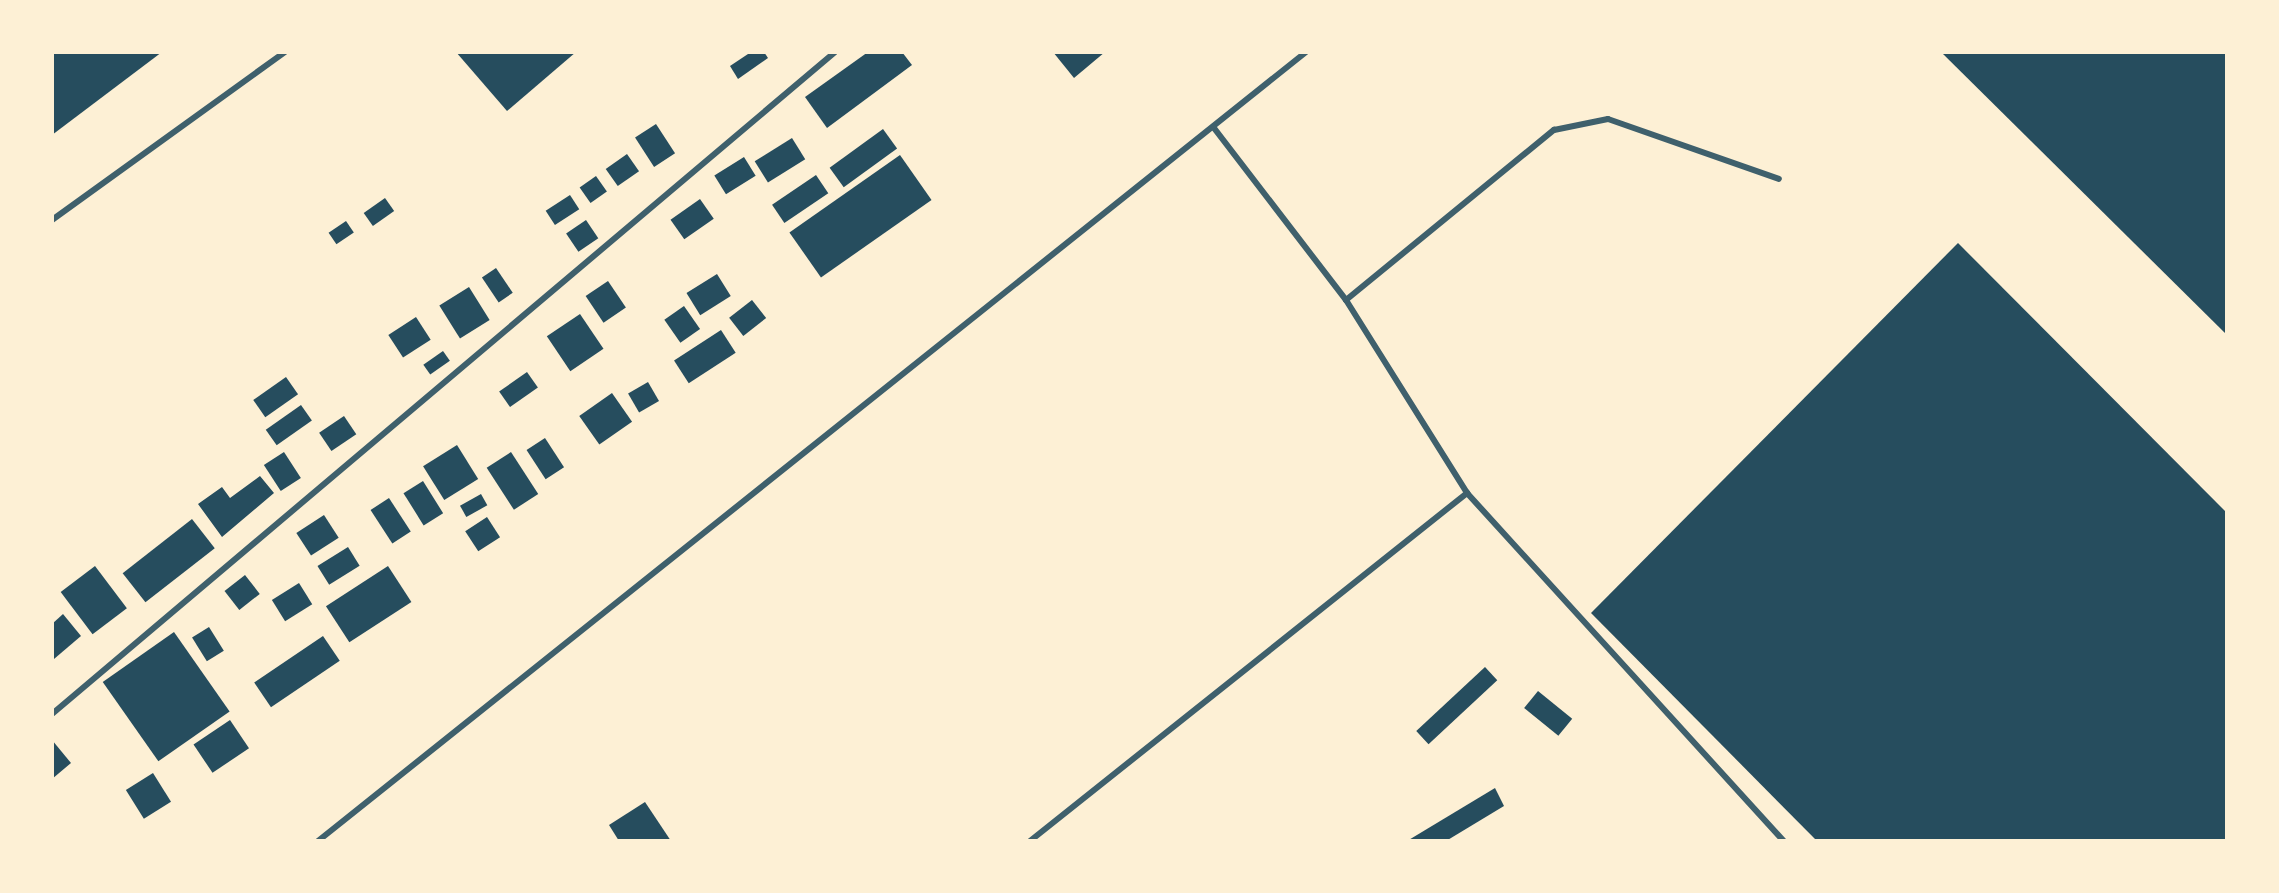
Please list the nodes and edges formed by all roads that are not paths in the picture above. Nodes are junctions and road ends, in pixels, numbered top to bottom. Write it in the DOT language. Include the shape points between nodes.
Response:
graph roads {
  1 [pos="285,52"];
  2 [pos="835,52"];
  3 [pos="1306,52"];
  4 [pos="1214,128"];
  5 [pos="1779,179"];
  6 [pos="52,220"];
  7 [pos="1346,300"];
  8 [pos="1467,493"];
  9 [pos="52,714"];
  10 [pos="318,841"];
  11 [pos="1030,841"];
  12 [pos="1784,841"];
  1 -- 6 [label="lane"];
  2 -- 9 [label="lane"];
  3 -- 4 [label="lane"];
  4 -- 7 [label="lane"];
  4 -- 10 [label="lane"];
  5 -- 7 [label="lane" via="1608,119 1554,130"];
  7 -- 8 [label="lane"];
  8 -- 11 [label="lane"];
  8 -- 12 [label="lane"];
}
